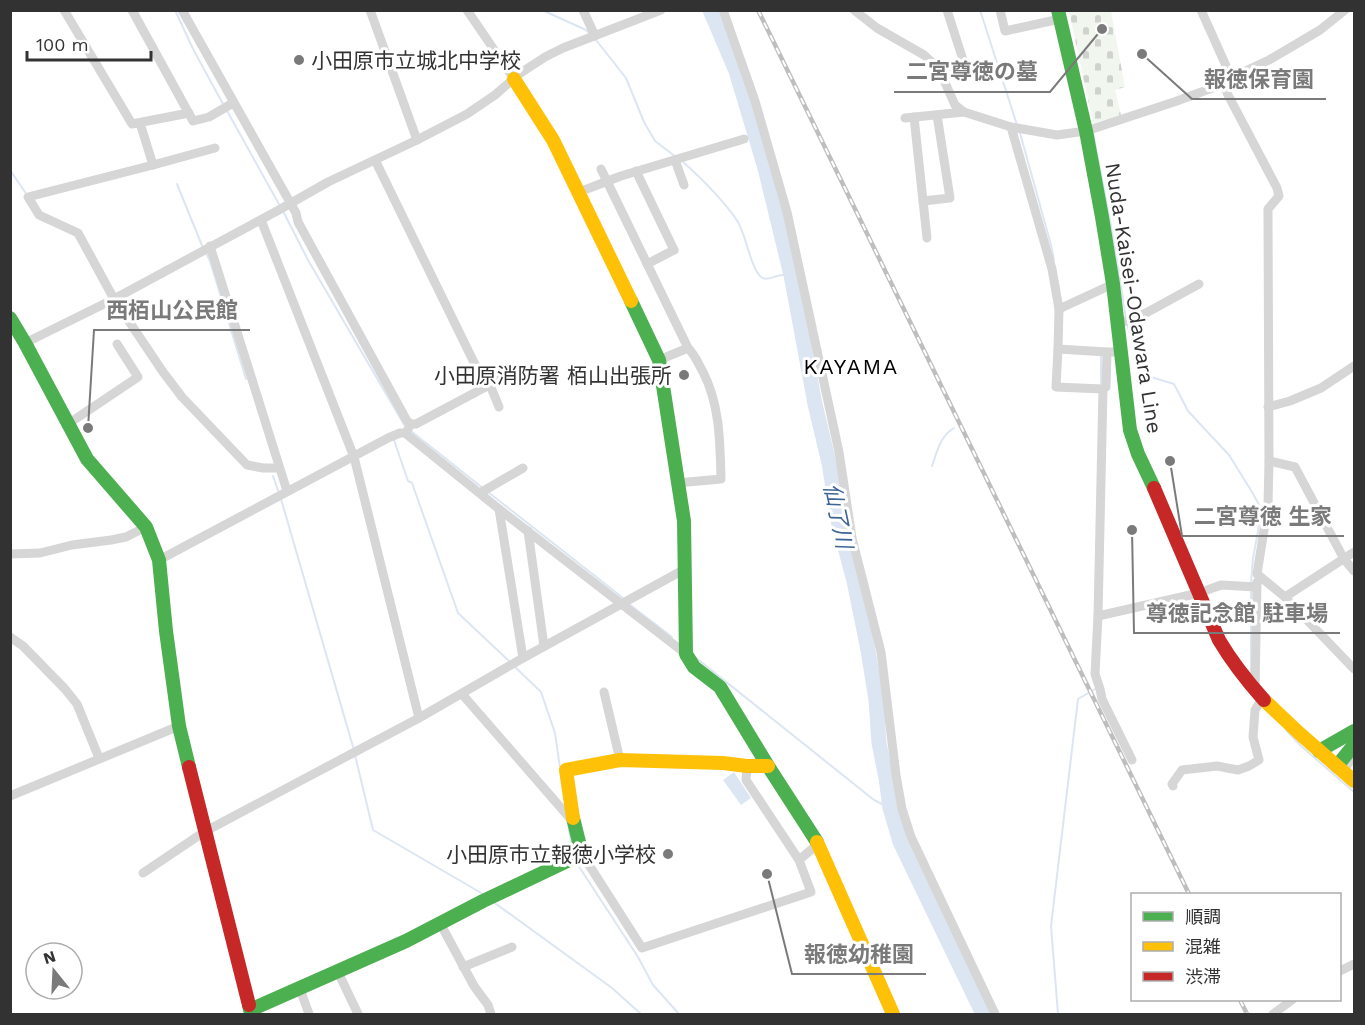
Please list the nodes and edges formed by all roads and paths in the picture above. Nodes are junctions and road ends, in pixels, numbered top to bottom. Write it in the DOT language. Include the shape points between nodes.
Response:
graph roads {
  1 [pos="64,10"];
  2 [pos="132,10"];
  3 [pos="182,10"];
  4 [pos="370,10"];
  5 [pos="467,10"];
  6 [pos="583,10"];
  7 [pos="661,10"];
  8 [pos="723,10"];
  9 [pos="854,10"];
  10 [pos="947,10"];
  11 [pos="1000,10"];
  12 [pos="1201,10"];
  13 [pos="1345,10"];
  14 [pos="1059,15"];
  15 [pos="594,36"];
  16 [pos="939,69"];
  17 [pos="514,78"];
  18 [pos="1228,80"];
  19 [pos="233,103"];
  20 [pos="964,112"];
  21 [pos="189,113"];
  22 [pos="937,115"];
  23 [pos="140,123"];
  24 [pos="1011,127"];
  25 [pos="1086,131"];
  26 [pos="744,139"];
  27 [pos="417,140"];
  28 [pos="215,148"];
  29 [pos="677,159"];
  30 [pos="375,160"];
  31 [pos="153,165"];
  32 [pos="601,169"];
  33 [pos="636,171"];
  34 [pos="606,181"];
  35 [pos="684,185"];
  36 [pos="579,192"];
  37 [pos="923,201"];
  38 [pos="290,204"];
  39 [pos="261,220"];
  40 [pos="927,238"];
  41 [pos="210,246"];
  42 [pos="647,264"];
  43 [pos="1113,284"];
  44 [pos="1199,284"];
  45 [pos="114,299"];
  46 [pos="1059,309"];
  47 [pos="10,318"];
  48 [pos="1118,324"];
  49 [pos="19,338"];
  50 [pos="117,344"];
  51 [pos="688,348"];
  52 [pos="1058,349"];
  53 [pos="1114,352"];
  54 [pos="659,360"];
  55 [pos="1354,366"];
  56 [pos="510,374"];
  57 [pos="488,386"];
  58 [pos="1103,389"];
  59 [pos="1268,406"];
  60 [pos="499,407"];
  61 [pos="68,424"];
  62 [pos="406,429"];
  63 [pos="354,457"];
  64 [pos="1269,461"];
  65 [pos="279,468"];
  66 [pos="523,468"];
  67 [pos="677,483"];
  68 [pos="287,491"];
  69 [pos="480,493"];
  70 [pos="499,509"];
  71 [pos="146,526"];
  72 [pos="528,531"];
  73 [pos="1354,552"];
  74 [pos="10,554"];
  75 [pos="1344,559"];
  76 [pos="159,560"];
  77 [pos="685,569"];
  78 [pos="1354,571"];
  79 [pos="1257,574"];
  80 [pos="1257,586"];
  81 [pos="1199,593"];
  82 [pos="1285,597"];
  83 [pos="622,604"];
  84 [pos="1098,616"];
  85 [pos="10,637"];
  86 [pos="544,646"];
  87 [pos="686,649"];
  88 [pos="523,658"];
  89 [pos="1354,669"];
  90 [pos="1254,688"];
  91 [pos="604,692"];
  92 [pos="462,694"];
  93 [pos="419,718"];
  94 [pos="179,726"];
  95 [pos="1354,731"];
  96 [pos="1354,745"];
  97 [pos="1319,751"];
  98 [pos="99,758"];
  99 [pos="1354,758"];
  100 [pos="620,760"];
  101 [pos="1132,760"];
  102 [pos="747,766"];
  103 [pos="768,766"];
  104 [pos="1340,769"];
  105 [pos="1354,782"];
  106 [pos="1173,786"];
  107 [pos="10,796"];
  108 [pos="573,816"];
  109 [pos="204,832"];
  110 [pos="818,844"];
  111 [pos="582,854"];
  112 [pos="799,860"];
  113 [pos="143,873"];
  114 [pos="440,923"];
  115 [pos="512,947"];
  116 [pos="463,967"];
  117 [pos="338,972"];
  118 [pos="300,989"];
  119 [pos="1289,1001"];
  120 [pos="249,1012"];
  121 [pos="309,1014"];
  122 [pos="358,1014"];
  123 [pos="491,1014"];
  124 [pos="893,1014"];
  125 [pos="995,1014"];
  126 [pos="1273,1014"];
  1 -- 23 [label="street" via="132,124"];
  2 -- 21 [label="street"];
  3 -- 19 [label="street"];
  4 -- 27 [label="street"];
  5 -- 17 [label="street"];
  6 -- 15 [label="street"];
  7 -- 15 [label="street"];
  8 -- 125 [label="street" via="788,212 839,452 852,537 881,652 904,816"];
  9 -- 16 [label="street"];
  10 -- 16 [label="street" via="964,63"];
  11 -- 14 [label="street" via="1005,31"];
  12 -- 18 [label="street" via="1227,68"];
  13 -- 18 [label="street" via="1320,30"];
  14 -- 25 [label="street, Nuda-Kaisei-Odawara Line"];
  15 -- 17 [label="street" via="545,57"];
  16 -- 20 [label="street" via="950,95"];
  17 -- 27 [label="street" via="467,114"];
  17 -- 36 [label="street" via="553,140"];
  18 -- 25 [label="street"];
  18 -- 59 [label="street" via="1227,93 1279,196 1268,209"];
  19 -- 21 [label="street" via="193,121"];
  19 -- 38 [label="street"];
  20 -- 22 [label="street"];
  20 -- 24 [label="street"];
  21 -- 23 [label="street"];
  22 -- 37 [label="street" via="950,198"];
  22 -- 37 [label="street" via="909,117"];
  23 -- 31 [label="street"];
  24 -- 25 [label="street" via="1057,135"];
  24 -- 46 [label="street" via="1052,269"];
  25 -- 43 [label="street, Nuda-Kaisei-Odawara Line"];
  26 -- 29 [label="street"];
  27 -- 30 [label="street"];
  28 -- 31 [label="street"];
  29 -- 33 [label="street"];
  29 -- 35 [label="street"];
  30 -- 38 [label="street"];
  30 -- 57 [label="street"];
  31 -- 45 [label="street" via="28,197 39,215 78,233"];
  32 -- 34 [label="street"];
  33 -- 34 [label="street"];
  33 -- 42 [label="street" via="674,250"];
  34 -- 36 [label="street"];
  34 -- 42 [label="street"];
  36 -- 54 [label="street"];
  37 -- 40 [label="street"];
  38 -- 39 [label="street"];
  38 -- 62 [label="street" via="407,421"];
  39 -- 41 [label="street"];
  39 -- 63 [label="street"];
  41 -- 45 [label="street"];
  41 -- 65 [label="street"];
  42 -- 51 [label="street"];
  43 -- 46 [label="street"];
  43 -- 48 [label="street, Nuda-Kaisei-Odawara Line"];
  44 -- 48 [label="street"];
  45 -- 49 [label="street"];
  45 -- 65 [label="street" via="176,389 230,449 247,465"];
  46 -- 52 [label="street"];
  47 -- 49 [label="street"];
  48 -- 53 [label="street, Nuda-Kaisei-Odawara Line"];
  49 -- 61 [label="street"];
  50 -- 61 [label="street" via="138,377"];
  51 -- 54 [label="street"];
  51 -- 67 [label="street" via="712,393 719,429 721,479"];
  52 -- 53 [label="street"];
  52 -- 58 [label="street" via="1056,387"];
  53 -- 58 [label="street"];
  53 -- 81 [label="street, Nuda-Kaisei-Odawara Line" via="1132,437"];
  54 -- 67 [label="street"];
  55 -- 59 [label="street" via="1321,388"];
  56 -- 57 [label="street"];
  57 -- 60 [label="street"];
  57 -- 62 [label="street"];
  58 -- 84 [label="street"];
  59 -- 64 [label="street"];
  61 -- 71 [label="street" via="87,459"];
  62 -- 63 [label="street"];
  62 -- 69 [label="street"];
  63 -- 68 [label="street"];
  63 -- 93 [label="street"];
  64 -- 75 [label="street" via="1295,467"];
  64 -- 79 [label="street" via="1268,505"];
  65 -- 68 [label="street"];
  66 -- 69 [label="street"];
  67 -- 77 [label="street" via="684,521"];
  68 -- 76 [label="street"];
  69 -- 70 [label="street"];
  70 -- 72 [label="street"];
  70 -- 88 [label="street"];
  71 -- 74 [label="street" via="126,537 40,553"];
  71 -- 76 [label="street"];
  72 -- 83 [label="street"];
  72 -- 86 [label="street"];
  73 -- 75 [label="street"];
  75 -- 78 [label="street"];
  75 -- 82 [label="street"];
  76 -- 94 [label="street"];
  77 -- 83 [label="street"];
  77 -- 87 [label="street"];
  79 -- 80 [label="street"];
  79 -- 82 [label="street"];
  80 -- 81 [label="street" via="1221,585"];
  80 -- 90 [label="street"];
  81 -- 84 [label="street"];
  81 -- 90 [label="street, Nuda-Kaisei-Odawara Line" via="1224,649"];
  82 -- 89 [label="street"];
  83 -- 86 [label="street"];
  83 -- 87 [label="street"];
  84 -- 101 [label="street" via="1095,674 1102,699"];
  85 -- 98 [label="street" via="23,645 77,704"];
  86 -- 88 [label="street"];
  87 -- 103 [label="street" via="694,667 720,687"];
  88 -- 92 [label="street"];
  90 -- 97 [label="street, Nuda-Kaisei-Odawara Line"];
  90 -- 106 [label="street" via="1253,737 1259,760 1238,770 1217,766 1182,770"];
  91 -- 100 [label="street"];
  92 -- 93 [label="street"];
  92 -- 108 [label="street" via="568,816"];
  93 -- 109 [label="street"];
  94 -- 98 [label="street"];
  94 -- 109 [label="street"];
  95 -- 97 [label="street"];
  96 -- 104 [label="street"];
  97 -- 104 [label="street, Nuda-Kaisei-Odawara Line"];
  98 -- 107 [label="street"];
  99 -- 104 [label="street"];
  100 -- 102 [label="street"];
  100 -- 108 [label="street" via="566,770"];
  102 -- 103 [label="street"];
  102 -- 112 [label="street" via="746,780"];
  103 -- 110 [label="street"];
  104 -- 105 [label="street, Nuda-Kaisei-Odawara Line"];
  108 -- 111 [label="street"];
  109 -- 113 [label="street"];
  109 -- 120 [label="street"];
  110 -- 112 [label="street"];
  110 -- 124 [label="street"];
  111 -- 112 [label="street" via="642,948 811,892"];
  111 -- 114 [label="street"];
  114 -- 116 [label="street"];
  114 -- 117 [label="street"];
  115 -- 116 [label="street"];
  116 -- 123 [label="street"];
  117 -- 118 [label="street"];
  117 -- 122 [label="street"];
  118 -- 120 [label="street"];
  118 -- 121 [label="street"];
  119 -- 126 [label="street"];
}
